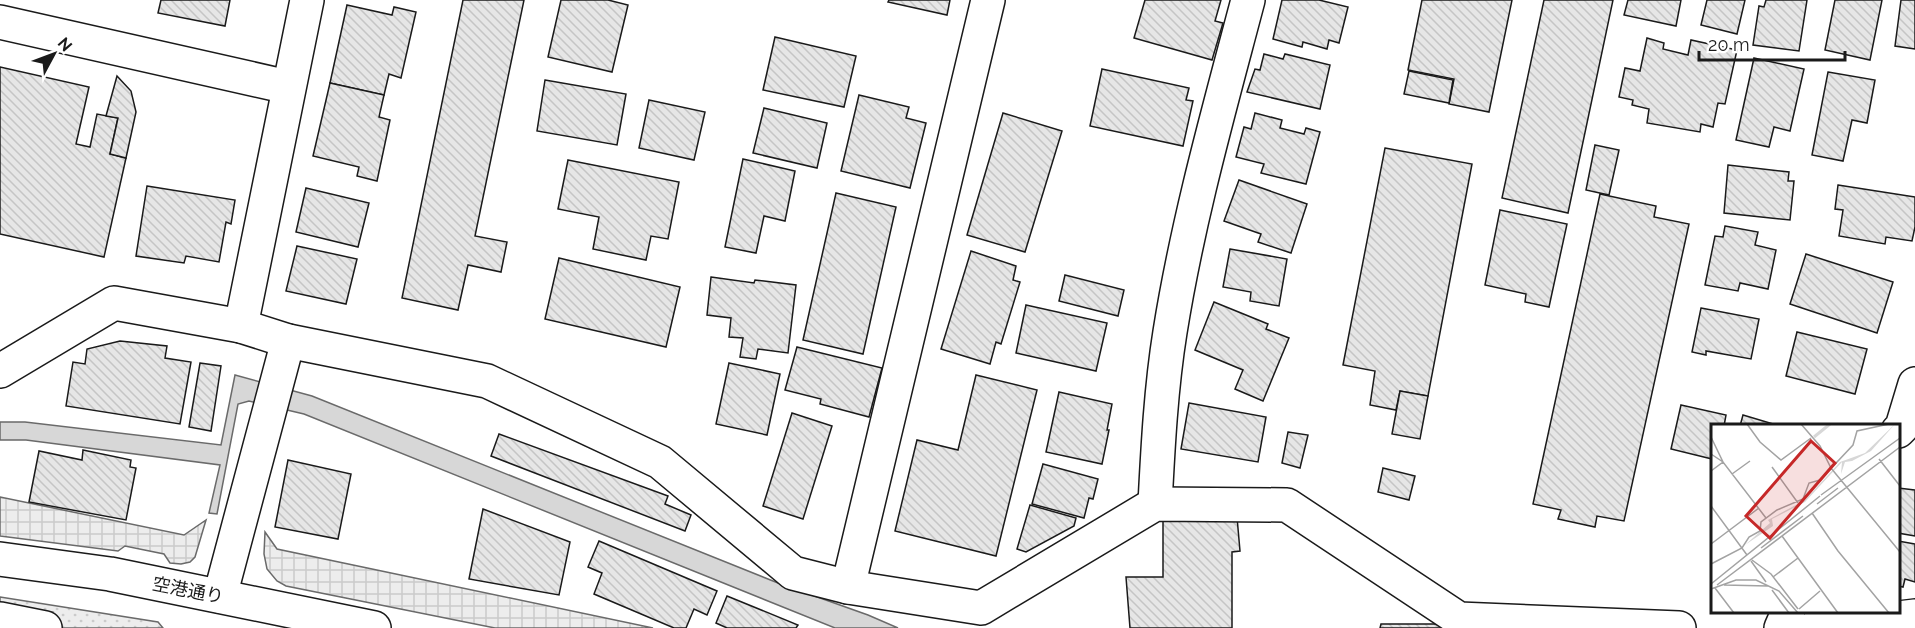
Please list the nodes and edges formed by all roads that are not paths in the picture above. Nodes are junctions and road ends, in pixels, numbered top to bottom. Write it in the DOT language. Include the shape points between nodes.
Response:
graph roads {
  1 [pos="307,0"];
  2 [pos="988,0"];
  3 [pos="1248,0"];
  4 [pos="0,22"];
  5 [pos="288,87"];
  6 [pos="241,326"];
  7 [pos="288,340"];
  8 [pos="0,371"];
  9 [pos="1915,384"];
  10 [pos="1900,430"];
  11 [pos="1155,504"];
  12 [pos="0,559"];
  13 [pos="848,587"];
  14 [pos="220,596"];
  15 [pos="1788,613"];
  16 [pos="1915,616"];
  17 [pos="979,618"];
  18 [pos="0,619"];
  19 [pos="45,628"];
  20 [pos="375,628"];
  21 [pos="1679,628"];
  22 [pos="1781,628"];
  23 [pos="1814,628"];
  1 -- 5 [label="main road"];
  2 -- 13 [label="main road"];
  3 -- 11 [label="main road" via="1200,182 1170,332"];
  4 -- 5 [label="main road"];
  5 -- 6 [label="main road"];
  6 -- 7 [label="main road"];
  6 -- 8 [label="main road" via="114,303"];
  7 -- 13 [label="main road" via="487,381 660,462 793,573"];
  7 -- 14 [label="main road"];
  9 -- 10 [label="main road"];
  11 -- 17 [label="main road"];
  11 -- 21 [label="main road" via="1287,505 1459,619"];
  12 -- 14 [label="main road, 空港通り" via="110,574"];
  13 -- 17 [label="main road"];
  14 -- 20 [label="main road, 空港通り"];
  15 -- 22 [label="main road"];
  16 -- 23 [label="main road"];
  18 -- 19 [label="main road"];
}
